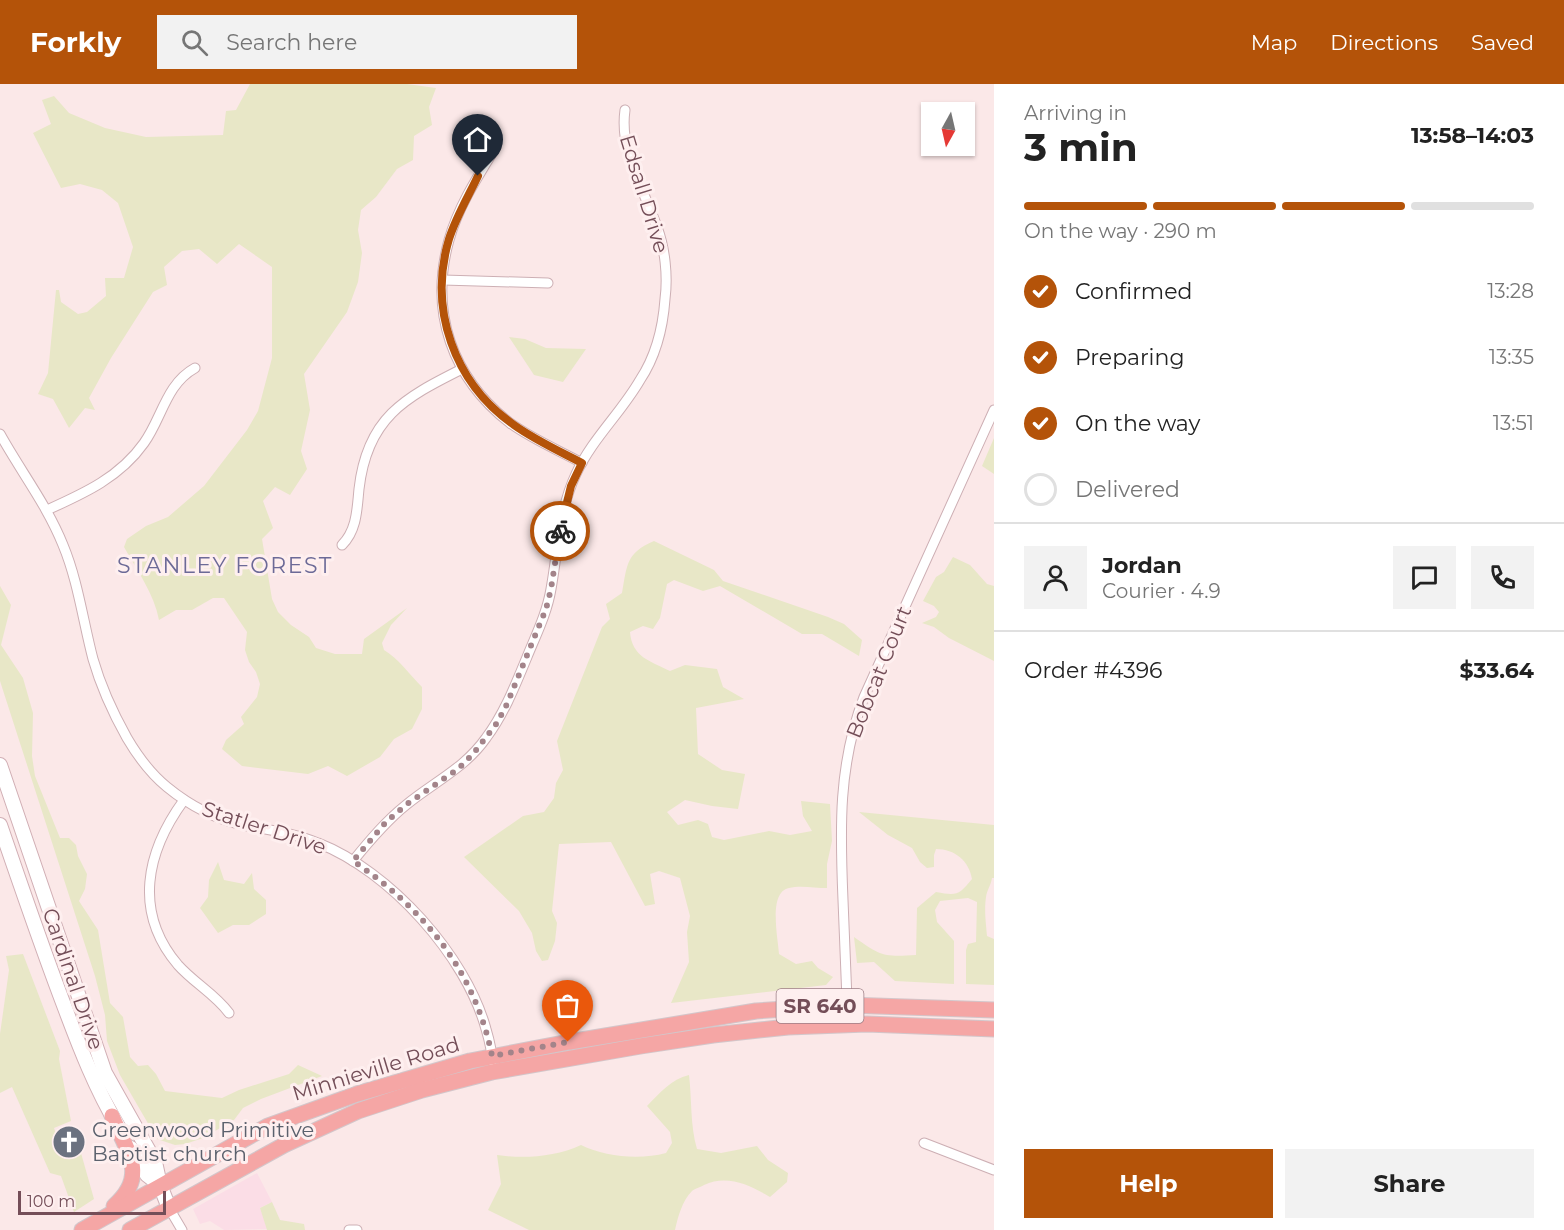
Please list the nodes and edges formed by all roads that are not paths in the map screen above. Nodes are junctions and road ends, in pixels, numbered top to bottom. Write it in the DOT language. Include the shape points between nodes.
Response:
graph roads {
  1 [pos="625,110"];
  2 [pos="496,147"];
  3 [pos="443,280"];
  4 [pos="548,283"];
  5 [pos="195,368"];
  6 [pos="462,369"];
  7 [pos="994,410"];
  8 [pos="0,434"];
  9 [pos="582,463"];
  10 [pos="47,510"];
  11 [pos="342,545"];
  12 [pos="0,765"];
  13 [pos="184,800"];
  14 [pos="0,825"];
  15 [pos="353,861"];
  16 [pos="847,1005"];
  17 [pos="994,1010"];
  18 [pos="229,1013"];
  19 [pos="848,1024"];
  20 [pos="994,1029"];
  21 [pos="492,1056"];
  22 [pos="492,1072"];
  23 [pos="112,1116"];
  24 [pos="924,1143"];
  25 [pos="994,1170"];
  26 [pos="160,1185"];
  27 [pos="169,1208"];
  28 [pos="96,1222"];
  29 [pos="82,1230"];
  30 [pos="130,1230"];
  31 [pos="182,1230"];
  32 [pos="349,1230"];
  33 [pos="357,1230"];
  1 -- 9 [label="street, Edsall Drive" via="623,122 630,159 661,240 666,283 664,308 658,340 640,381"];
  2 -- 3 [label="street" via="456,220"];
  3 -- 4 [label="street"];
  3 -- 6 [label="street" via="450,343"];
  5 -- 10 [label="street" via="176,384 145,442 121,470"];
  6 -- 9 [label="street" via="484,399 513,425"];
  6 -- 11 [label="street" via="408,398 384,420 368,449 355,522"];
  7 -- 16 [label="street, Bobcat Court" via="864,697 850,739 842,783 840,848"];
  8 -- 10 [label="street, Statler Drive"];
  9 -- 15 [label="street, Edsall Drive" via="561,521 546,609 497,723 458,769 386,822"];
  10 -- 13 [label="street, Statler Drive" via="73,574 93,659 115,717 144,762"];
  12 -- 26 [label="main road, Cardinal Drive" via="105,1073 155,1162"];
  13 -- 15 [label="street, Statler Drive" via="225,820 305,837"];
  13 -- 18 [label="street" via="170,818 154,853 150,867 151,904 168,952"];
  14 -- 23 [label="main road, Cardinal Drive" via="79,1044"];
  15 -- 21 [label="street, Statler Drive" via="407,905 446,948 473,992"];
  16 -- 17 [label="main road, Minnieville Road / SR 640"];
  16 -- 19 [label="street, Bobcat Court"];
  16 -- 21 [label="main road, Minnieville Road / SR 640" via="756,1011"];
  19 -- 20 [label="main road, Minnieville Road / SR 640"];
  19 -- 22 [label="main road, Minnieville Road / SR 640" via="713,1035"];
  21 -- 22 [label="street, Statler Drive"];
  21 -- 26 [label="main road, Minnieville Road / SR 640" via="294,1115"];
  22 -- 27 [label="main road, Minnieville Road / SR 640" via="358,1111 284,1145"];
  23 -- 26 [label="main road, Cardinal Drive" via="147,1175"];
  23 -- 28 [label="main road" via="131,1160 133,1181 123,1198"];
  24 -- 25 [label="street"];
  26 -- 27 [label="main road, Cardinal Drive"];
  26 -- 28 [label="main road, Minnieville Road / SR 640"];
  27 -- 30 [label="main road, Minnieville Road / SR 640"];
  27 -- 31 [label="street"];
  28 -- 29 [label="main road, Minnieville Road / SR 640"];
  32 -- 33 [label="street"];
}
